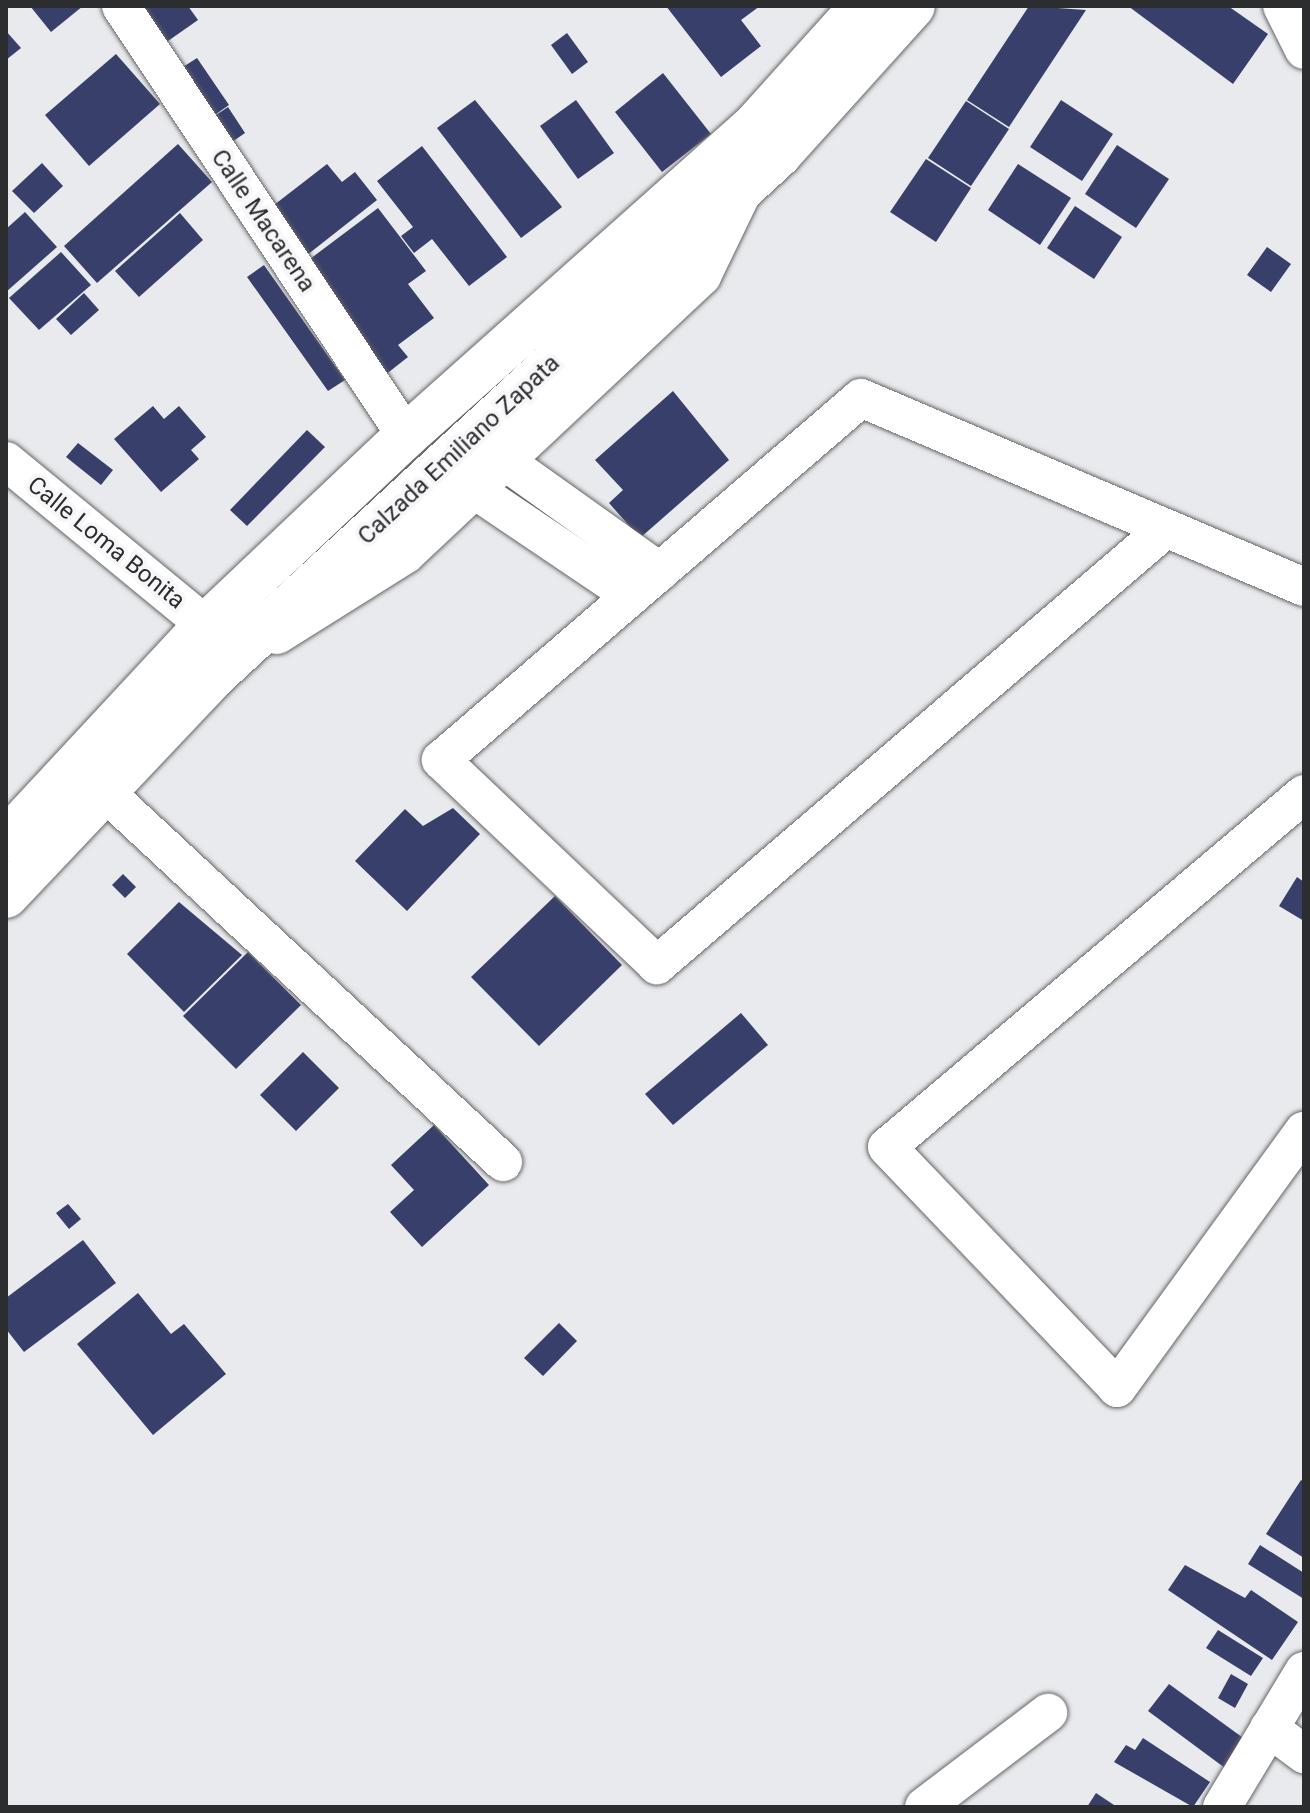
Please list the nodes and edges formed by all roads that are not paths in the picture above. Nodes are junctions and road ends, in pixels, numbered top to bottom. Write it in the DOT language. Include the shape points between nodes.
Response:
graph roads {
  1 [pos="121,6"];
  2 [pos="862,6"];
  3 [pos="913,6"];
  4 [pos="1282,6"];
  5 [pos="1304,50"];
  6 [pos="745,186"];
  7 [pos="406,436"];
  8 [pos="6,461"];
  9 [pos="506,462"];
  10 [pos="475,490"];
  11 [pos="1163,531"];
  12 [pos="646,584"];
  13 [pos="1304,587"];
  14 [pos="206,625"];
  15 [pos="214,676"];
  16 [pos="104,791"];
  17 [pos="1304,794"];
  18 [pos="6,840"];
  19 [pos="6,896"];
  20 [pos="1304,1131"];
  21 [pos="503,1162"];
  22 [pos="1304,1671"];
  23 [pos="1048,1713"];
  24 [pos="1269,1728"];
  25 [pos="1304,1754"];
  26 [pos="924,1807"];
  27 [pos="1222,1807"];
  1 -- 7 [label="street, Calle Macarena"];
  2 -- 7 [label="main road, Calzada Emiliano Zapata" via="754,126"];
  3 -- 6 [label="main road, Calzada Emiliano Zapata"];
  4 -- 5 [label="street"];
  6 -- 9 [label="street" via="702,276"];
  6 -- 15 [label="main road, Calzada Emiliano Zapata"];
  7 -- 14 [label="main road, Calzada Emiliano Zapata"];
  8 -- 14 [label="street, Calle Loma Bonita"];
  9 -- 10 [label="street"];
  9 -- 12 [label="street"];
  10 -- 12 [label="street"];
  10 -- 15 [label="street" via="406,554"];
  11 -- 12 [label="street" via="861,398"];
  11 -- 12 [label="street" via="657,965 441,760"];
  11 -- 13 [label="street"];
  14 -- 18 [label="main road, Calzada Emiliano Zapata"];
  15 -- 16 [label="main road, Calzada Emiliano Zapata"];
  16 -- 19 [label="main road, Calzada Emiliano Zapata"];
  16 -- 21 [label="street"];
  17 -- 20 [label="street" via="887,1147 1117,1388"];
  22 -- 24 [label="street"];
  23 -- 26 [label="street"];
  24 -- 25 [label="street"];
  24 -- 27 [label="street"];
}
